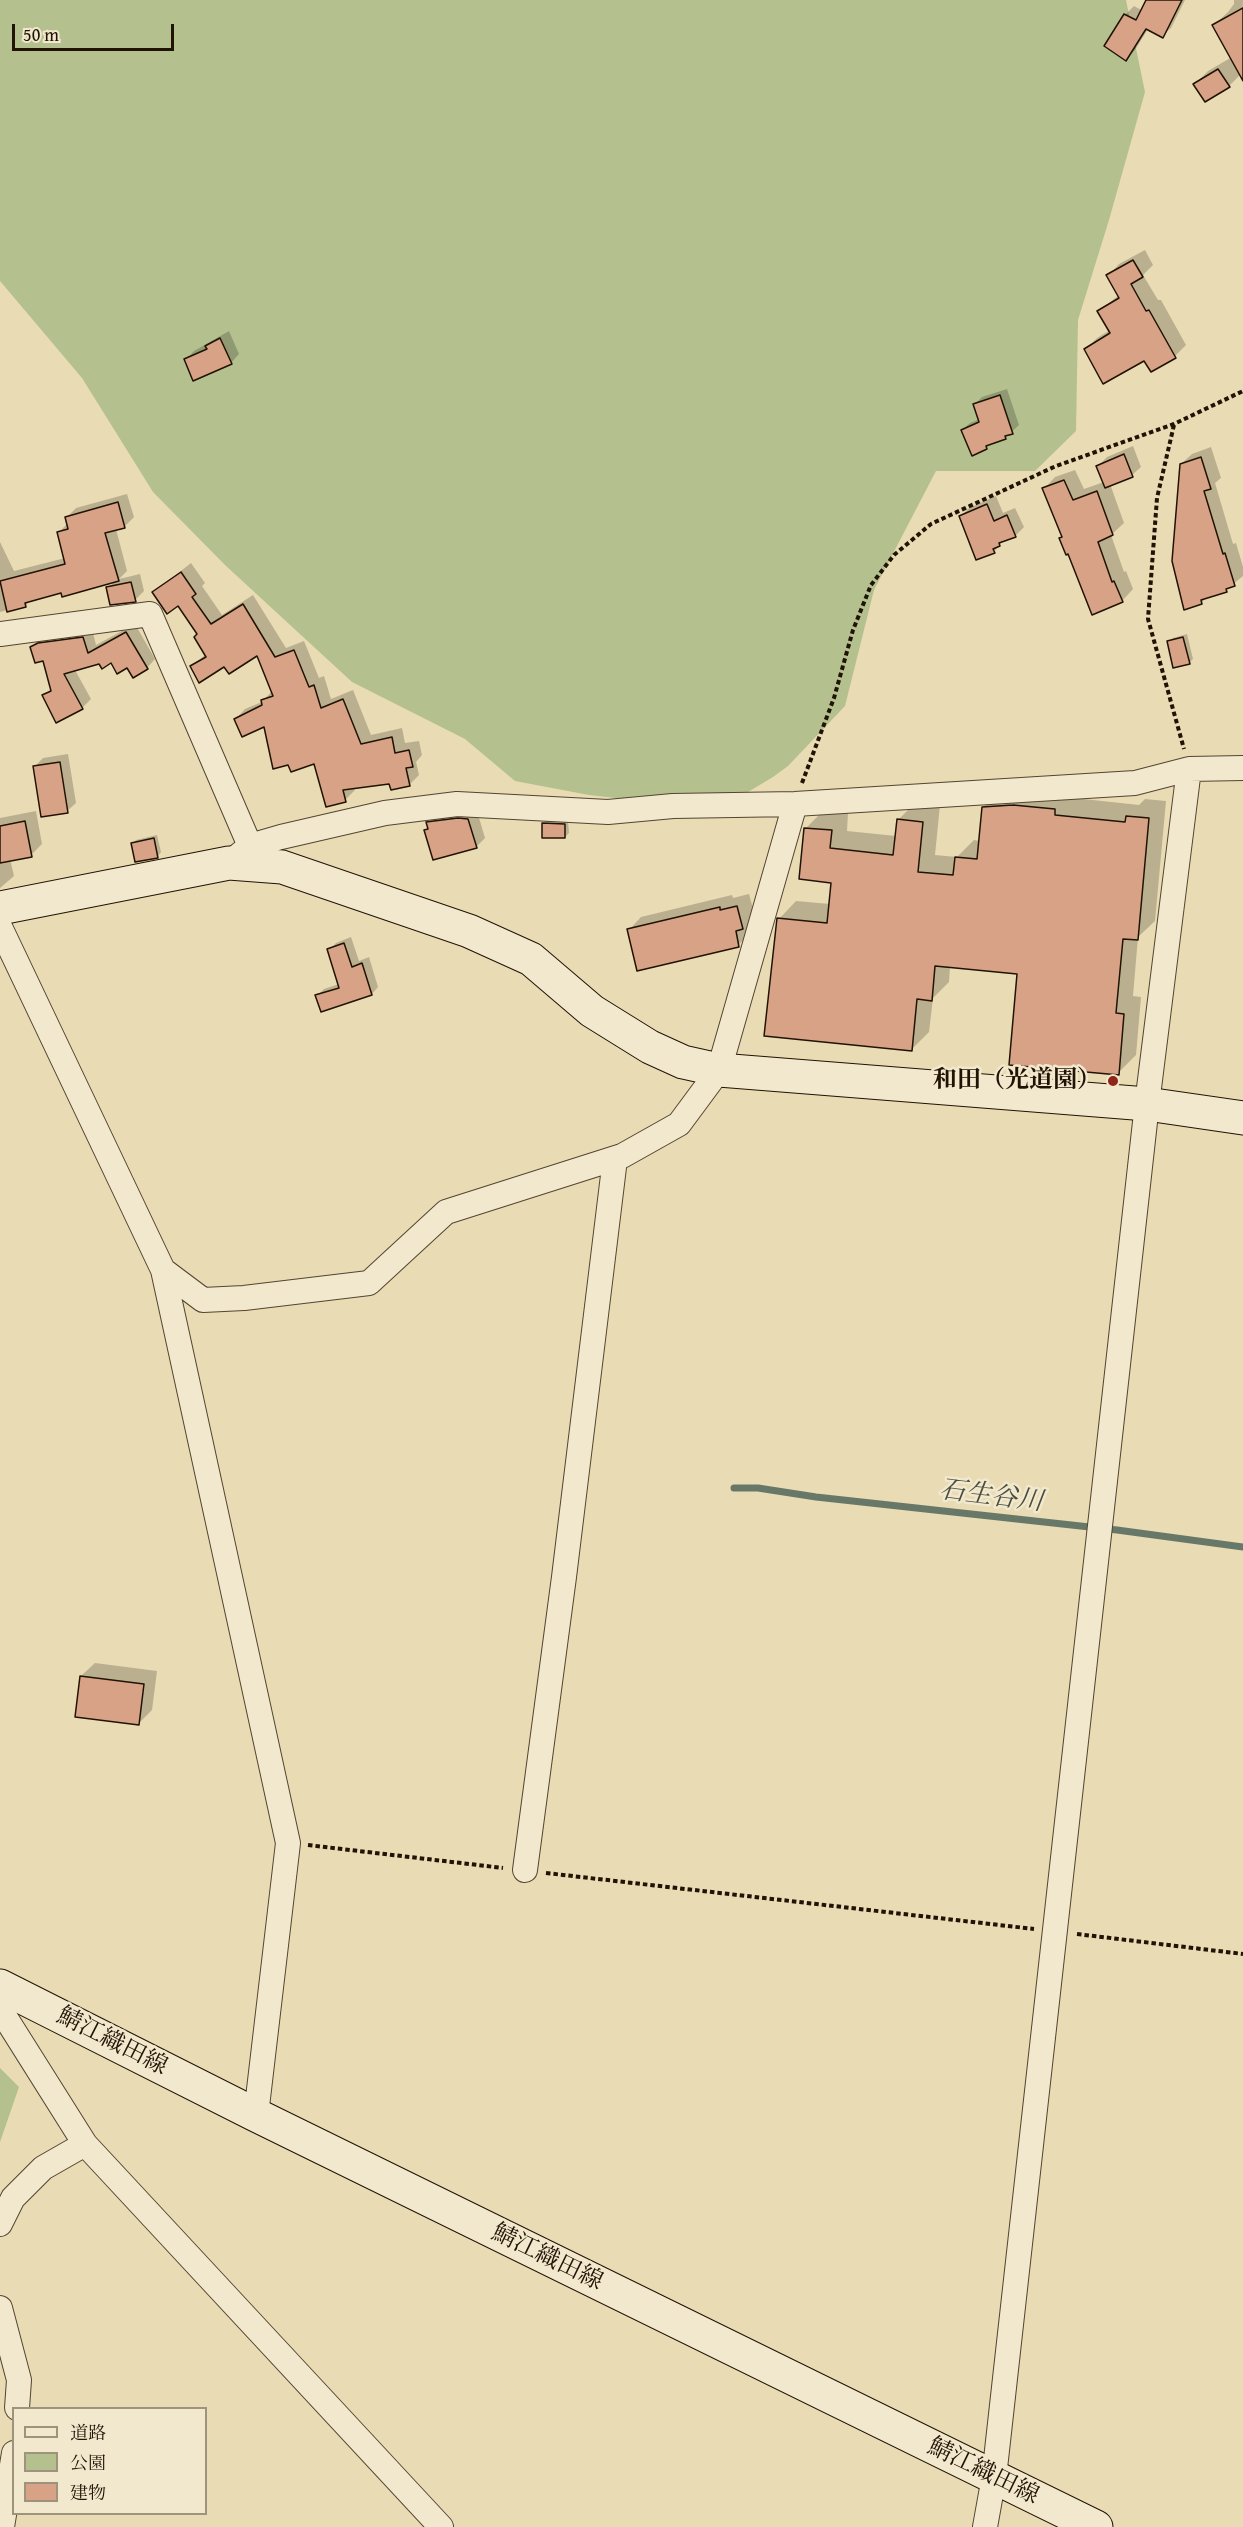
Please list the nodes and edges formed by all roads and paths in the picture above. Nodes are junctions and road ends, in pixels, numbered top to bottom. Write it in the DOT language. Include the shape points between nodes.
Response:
graph roads {
  1 [pos="1243,391"];
  2 [pos="1174,424"];
  3 [pos="0,634"];
  4 [pos="1243,768"];
  5 [pos="1189,769"];
  6 [pos="795,804"];
  7 [pos="239,855"];
  8 [pos="0,908"];
  9 [pos="0,927"];
  10 [pos="719,1071"];
  11 [pos="1147,1104"];
  12 [pos="1243,1118"];
  13 [pos="615,1159"];
  14 [pos="163,1270"];
  15 [pos="288,1843"];
  16 [pos="525,1870"];
  17 [pos="1055,1932"];
  18 [pos="1243,1954"];
  19 [pos="0,1986"];
  20 [pos="0,2009"];
  21 [pos="256,2115"];
  22 [pos="85,2144"];
  23 [pos="0,2224"];
  24 [pos="0,2308"];
  25 [pos="17,2407"];
  26 [pos="12,2473"];
  27 [pos="994,2477"];
  28 [pos="2,2527"];
  29 [pos="441,2527"];
  30 [pos="985,2527"];
  31 [pos="1096,2527"];
  1 -- 2 [label="path"];
  2 -- 5 [label="path" via="1157,498 1148,619"];
  2 -- 6 [label="path" via="1056,466 931,524 894,555 871,585 853,630 834,698"];
  3 -- 7 [label="street" via="150,614"];
  4 -- 5 [label="street"];
  5 -- 6 [label="street" via="1135,783"];
  5 -- 11 [label="street"];
  6 -- 7 [label="street" via="673,806 608,812 457,804 385,813 280,837"];
  6 -- 10 [label="street"];
  7 -- 8 [label="street"];
  7 -- 10 [label="street" via="470,931 531,959 592,1011 650,1047 683,1062"];
  9 -- 14 [label="street"];
  10 -- 11 [label="street"];
  10 -- 13 [label="street" via="679,1124"];
  11 -- 12 [label="street"];
  11 -- 17 [label="street"];
  13 -- 14 [label="street" via="446,1212 369,1284 203,1300"];
  13 -- 16 [label="street"];
  14 -- 15 [label="street"];
  15 -- 16 [label="path"];
  15 -- 21 [label="street"];
  16 -- 17 [label="path"];
  17 -- 18 [label="path"];
  17 -- 27 [label="street"];
  19 -- 21 [label="street, 鯖江織田線"];
  20 -- 22 [label="street"];
  21 -- 27 [label="street, 鯖江織田線"];
  22 -- 23 [label="street" via="43,2169 13,2198"];
  22 -- 29 [label="street"];
  24 -- 25 [label="street" via="19,2380"];
  26 -- 28 [label="street"];
  27 -- 30 [label="street"];
  27 -- 31 [label="street, 鯖江織田線"];
}
